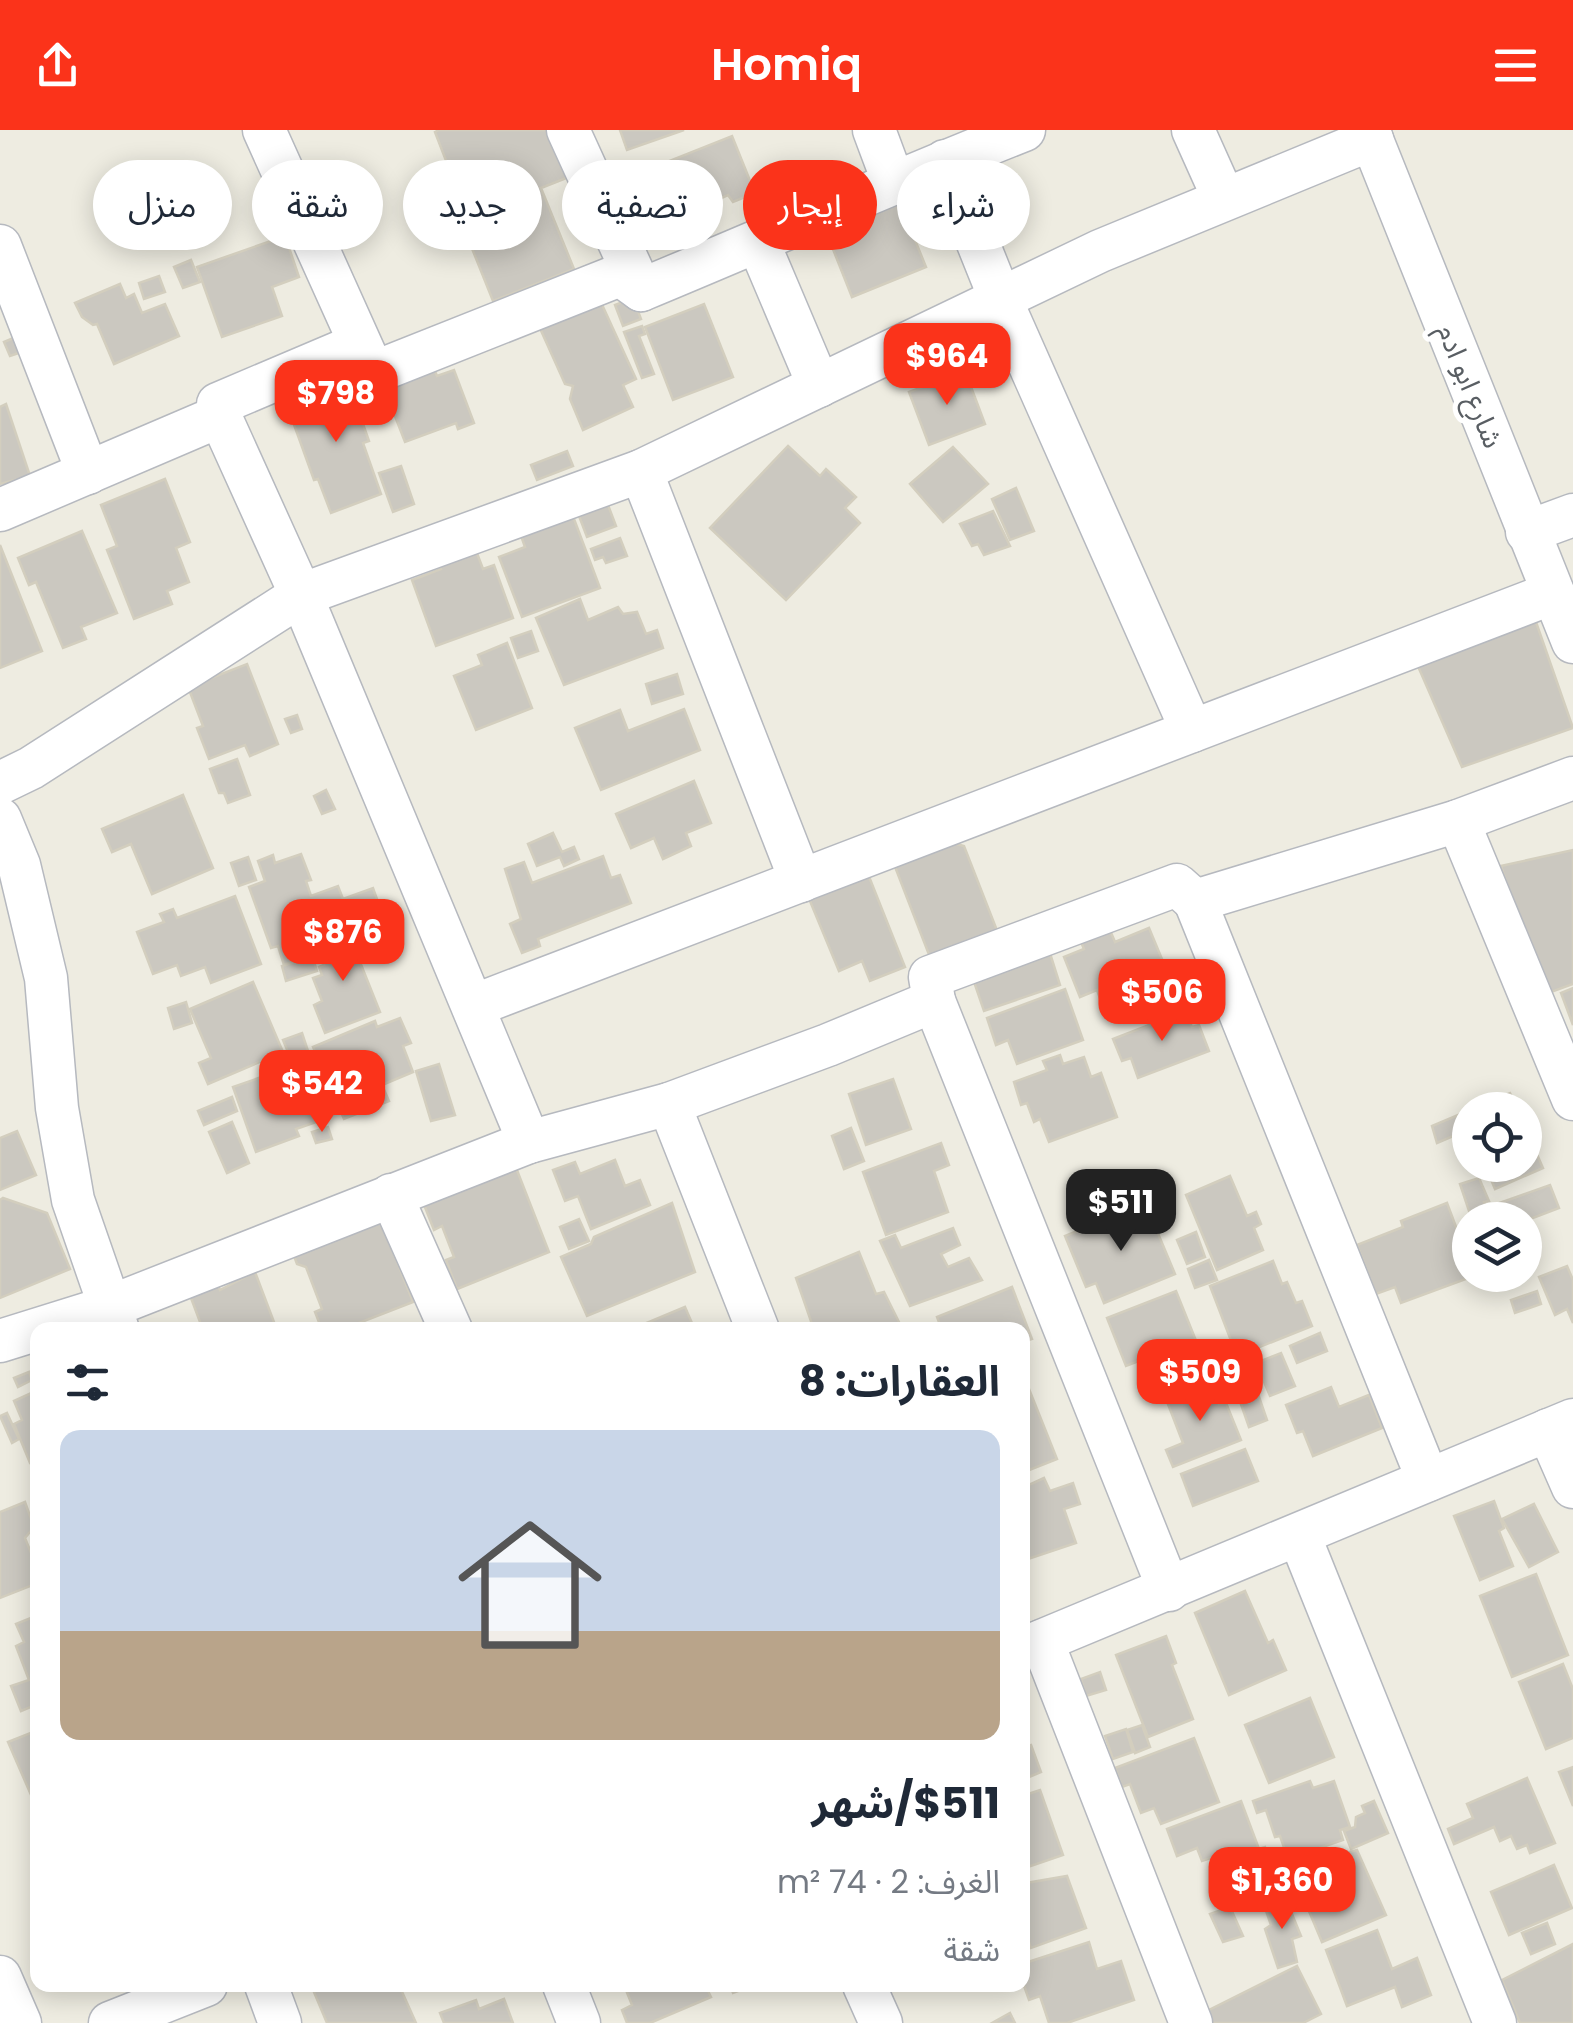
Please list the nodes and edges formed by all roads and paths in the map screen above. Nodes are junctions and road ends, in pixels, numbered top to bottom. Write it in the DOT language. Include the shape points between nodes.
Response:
graph roads {
  1 [pos="264,130"];
  2 [pos="568,130"];
  3 [pos="874,130"];
  4 [pos="1024,130"];
  5 [pos="1194,130"];
  6 [pos="1370,134"];
  7 [pos="948,160"];
  8 [pos="897,180"];
  9 [pos="894,181"];
  10 [pos="877,189"];
  11 [pos="1224,199"];
  12 [pos="0,246"];
  13 [pos="743,248"];
  14 [pos="761,250"];
  15 [pos="981,250"];
  16 [pos="641,290"];
  17 [pos="1000,298"];
  18 [pos="373,373"];
  19 [pos="819,386"];
  20 [pos="220,416"];
  21 [pos="641,471"];
  22 [pos="88,473"];
  23 [pos="0,510"];
  24 [pos="1573,515"];
  25 [pos="1527,532"];
  26 [pos="1553,593"];
  27 [pos="301,595"];
  28 [pos="1573,642"];
  29 [pos="1192,732"];
  30 [pos="1573,778"];
  31 [pos="0,783"];
  32 [pos="0,820"];
  33 [pos="1458,820"];
  34 [pos="801,881"];
  35 [pos="1195,902"];
  36 [pos="934,1002"];
  37 [pos="473,1006"];
  38 [pos="1573,1099"];
  39 [pos="669,1104"];
  40 [pos="529,1142"];
  41 [pos="390,1196"];
  42 [pos="114,1319"];
  43 [pos="447,1322"];
  44 [pos="755,1322"];
  45 [pos="30,1335"];
  46 [pos="0,1341"];
  47 [pos="1561,1425"];
  48 [pos="1428,1480"];
  49 [pos="1573,1487"];
  50 [pos="1299,1536"];
  51 [pos="1169,1590"];
  52 [pos="1032,1645"];
  53 [pos="0,1977"];
  54 [pos="188,1992"];
  55 [pos="269,1992"];
  56 [pos="567,1992"];
  57 [pos="20,2023"];
  58 [pos="110,2023"];
  59 [pos="280,2023"];
  60 [pos="579,2023"];
  61 [pos="1190,2023"];
  62 [pos="1495,2023"];
  1 -- 18 [label="street"];
  2 -- 16 [label="street"];
  3 -- 9 [label="street"];
  4 -- 7 [label="street"];
  5 -- 11 [label="street"];
  6 -- 11 [label="street"];
  6 -- 25 [label="street, شارع ابو ادم"];
  8 -- 9 [label="street"];
  9 -- 10 [label="street"];
  11 -- 17 [label="street"];
  12 -- 22 [label="street"];
  13 -- 16 [label="street"];
  14 -- 19 [label="street"];
  15 -- 17 [label="street"];
  16 -- 18 [label="street" via="620,275"];
  17 -- 19 [label="street"];
  17 -- 29 [label="street"];
  18 -- 20 [label="street" via="350,348 218,404"];
  19 -- 21 [label="street"];
  20 -- 22 [label="street"];
  20 -- 27 [label="street"];
  21 -- 27 [label="street"];
  21 -- 34 [label="street"];
  22 -- 23 [label="street"];
  24 -- 25 [label="street"];
  25 -- 26 [label="street, شارع ابو ادم"];
  26 -- 28 [label="street, شارع ابو ادم"];
  26 -- 29 [label="street"];
  27 -- 31 [label="street"];
  27 -- 37 [label="street"];
  29 -- 34 [label="street"];
  30 -- 33 [label="street"];
  32 -- 42 [label="street" via="19,865 46,978 72,1200"];
  33 -- 35 [label="street"];
  33 -- 38 [label="street"];
  34 -- 37 [label="street"];
  35 -- 36 [label="street" via="1177,885 930,977"];
  35 -- 48 [label="street"];
  36 -- 39 [label="street"];
  36 -- 51 [label="street"];
  37 -- 40 [label="street"];
  39 -- 40 [label="street"];
  39 -- 44 [label="street"];
  40 -- 41 [label="street"];
  41 -- 42 [label="street"];
  41 -- 43 [label="street"];
  45 -- 46 [label="street"];
  47 -- 48 [label="street"];
  47 -- 49 [label="street"];
  48 -- 50 [label="street"];
  50 -- 51 [label="street"];
  50 -- 62 [label="street"];
  51 -- 52 [label="street"];
  52 -- 61 [label="street"];
  53 -- 57 [label="street"];
  54 -- 58 [label="street"];
  55 -- 59 [label="street"];
  56 -- 60 [label="street"];
}
